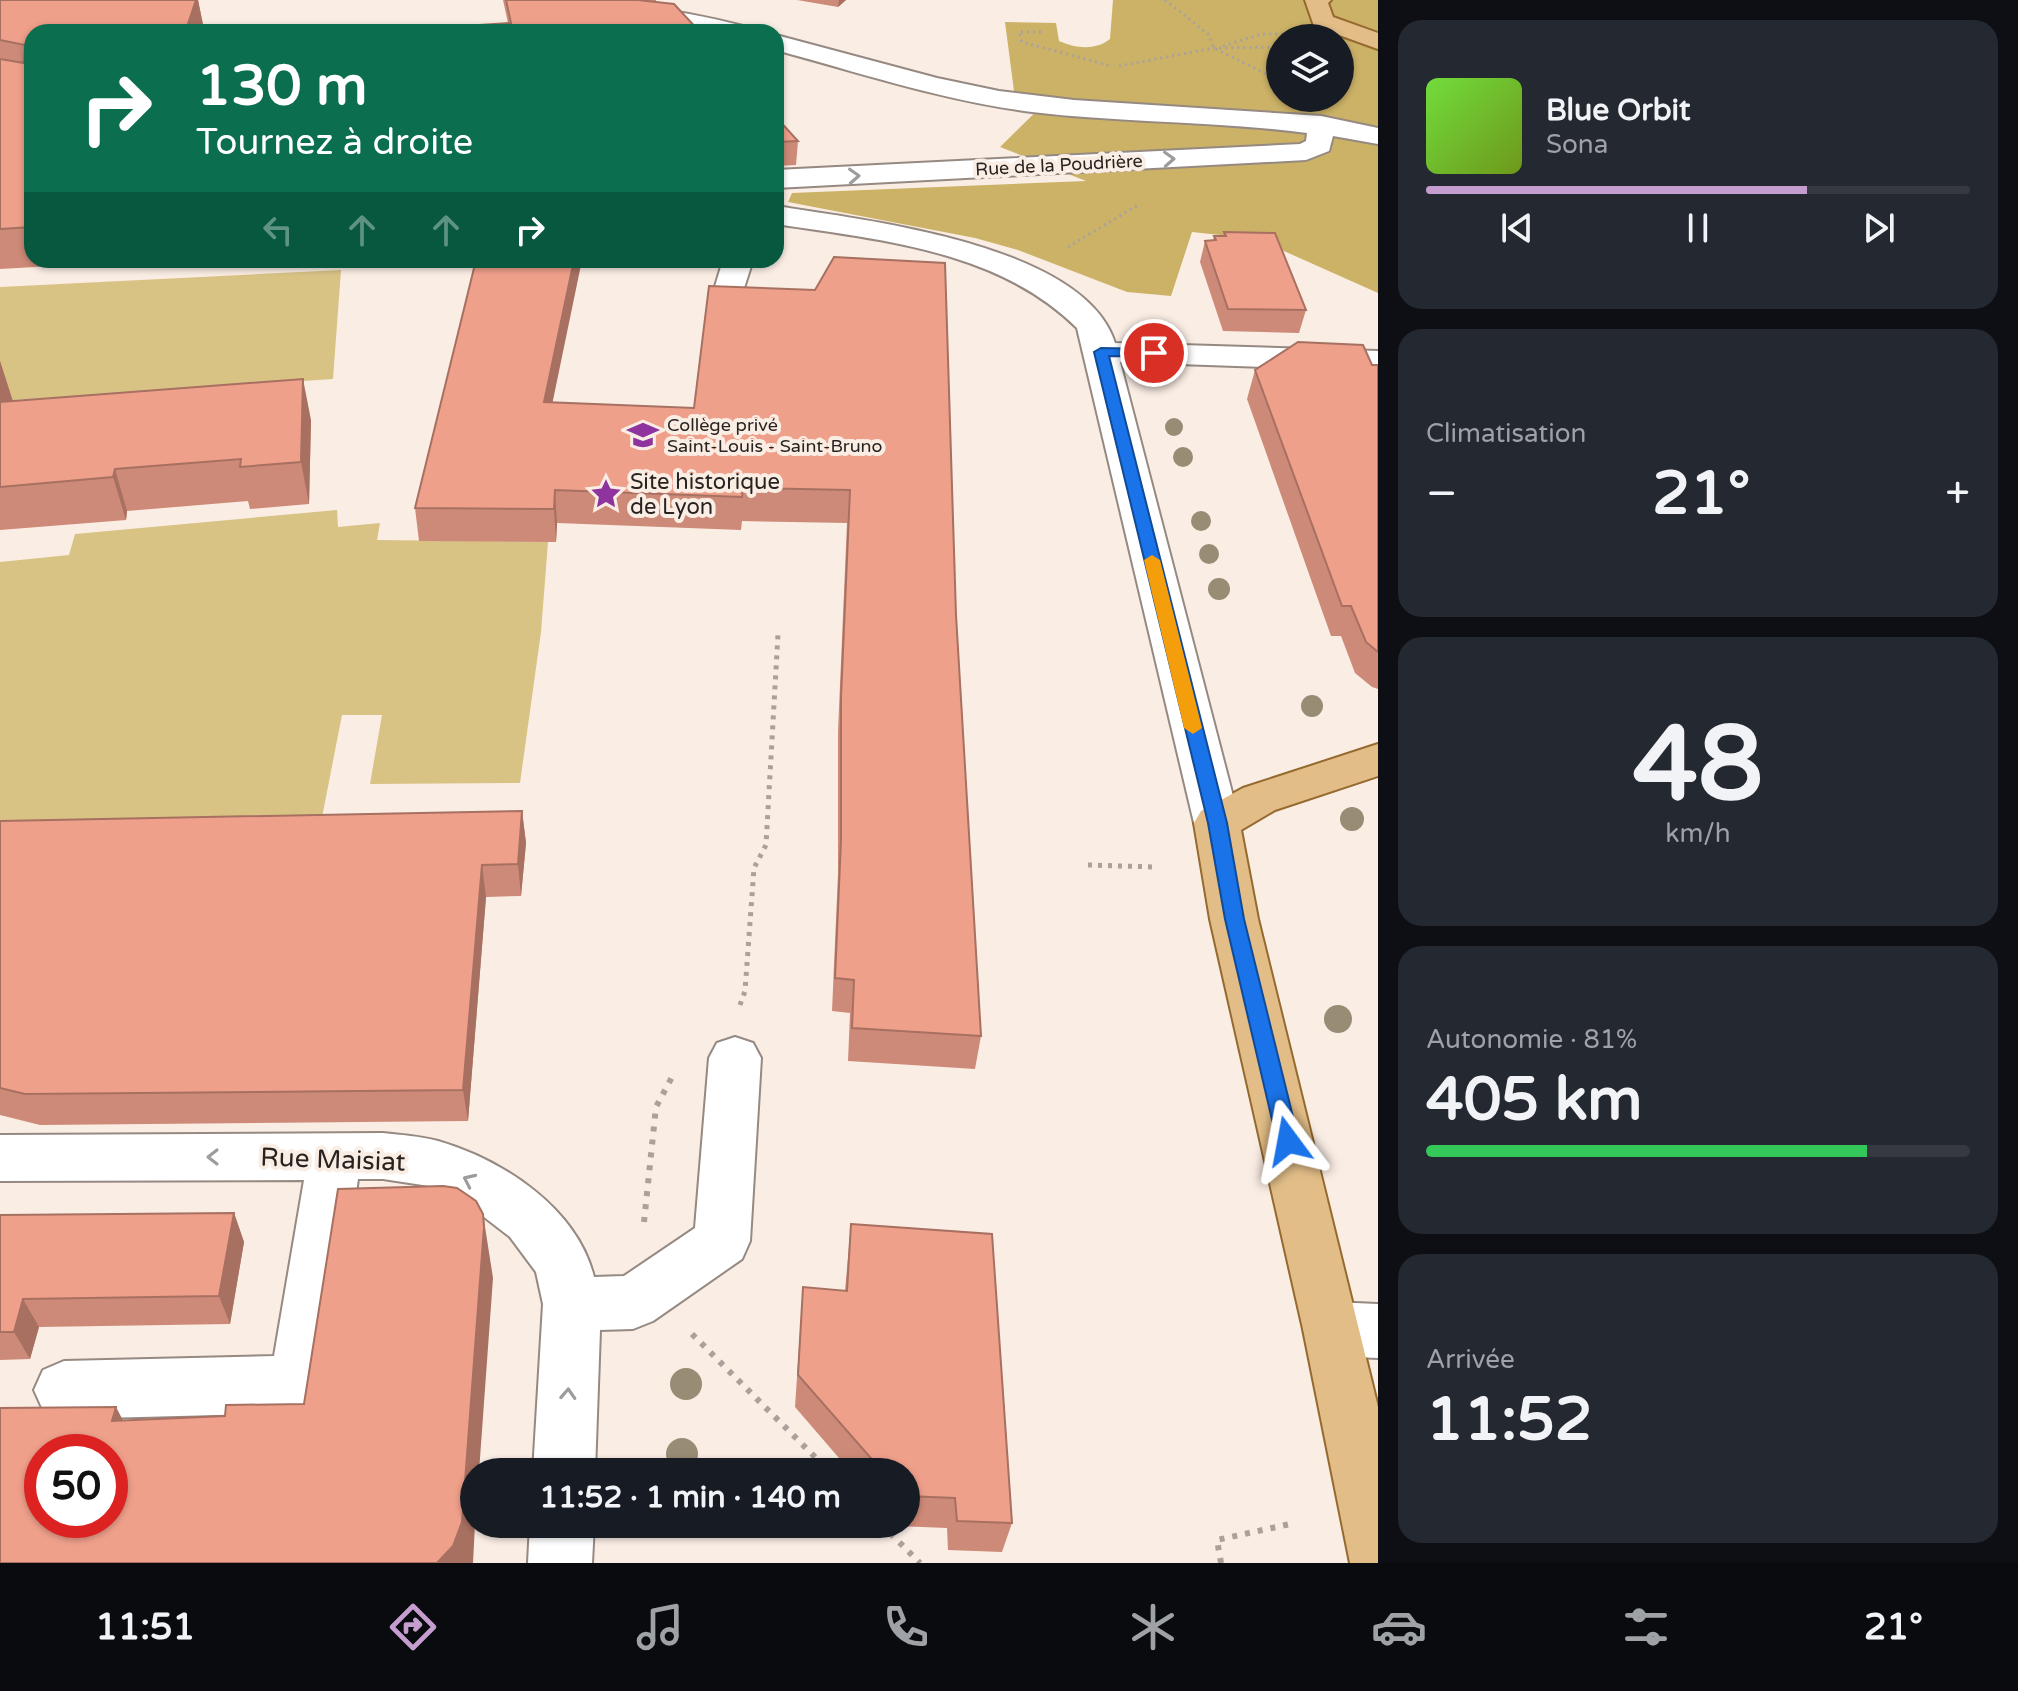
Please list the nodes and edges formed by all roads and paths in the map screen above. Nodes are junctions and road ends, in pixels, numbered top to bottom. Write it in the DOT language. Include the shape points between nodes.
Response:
graph roads {
  1 [pos="531,0"];
  2 [pos="1165,0"];
  3 [pos="1319,0"];
  4 [pos="708,24"];
  5 [pos="1041,32"];
  6 [pos="1266,35"];
  7 [pos="1378,42"];
  8 [pos="784,44"];
  9 [pos="1266,47"];
  10 [pos="1214,48"];
  11 [pos="1116,67"];
  12 [pos="1266,73"];
  13 [pos="1321,124"];
  14 [pos="1378,136"];
  15 [pos="784,179"];
  16 [pos="784,216"];
  17 [pos="736,268"];
  18 [pos="726,303"];
  19 [pos="1101,352"];
  20 [pos="1378,361"];
  21 [pos="778,634"];
  22 [pos="1378,759"];
  23 [pos="1217,823"];
  24 [pos="1088,865"];
  25 [pos="1156,867"];
  26 [pos="736,1039"];
  27 [pos="673,1075"];
  28 [pos="335,1156"];
  29 [pos="0,1158"];
  30 [pos="649,1290"];
  31 [pos="572,1304"];
  32 [pos="1355,1330"];
  33 [pos="64,1390"];
  34 [pos="565,1458"];
  35 [pos="816,1458"];
  36 [pos="1290,1524"];
  37 [pos="561,1538"];
  38 [pos="895,1538"];
  39 [pos="1378,1554"];
  40 [pos="560,1563"];
  41 [pos="920,1563"];
  42 [pos="1221,1563"];
  1 -- 4 [label="street"];
  2 -- 10 [label="path" via="1208,34"];
  3 -- 7 [label="main road" via="1323,21"];
  5 -- 11 [label="path" via="1019,32 1022,42"];
  6 -- 10 [label="path"];
  8 -- 13 [label="street" via="987,97"];
  9 -- 10 [label="path"];
  10 -- 12 [label="path"];
  13 -- 14 [label="street"];
  15 -- 13 [label="street, Rue de la Poudrière, one-way" via="1306,152 1319,145"];
  16 -- 19 [label="street" via="938,245 1007,266 1071,303 1092,326"];
  17 -- 18 [label="street"];
  19 -- 20 [label="street"];
  19 -- 23 [label="street"];
  21 -- 26 [label="path" via="766,845 754,868"];
  22 -- 23 [label="main road" via="1259,799"];
  23 -- 32 [label="main road" via="1234,919"];
  24 -- 25 [label="path"];
  26 -- 30 [label="street" via="722,1241"];
  27 -- 30 [label="path" via="656,1107 643,1232"];
  28 -- 29 [label="street, Rue Maisiat, one-way"];
  31 -- 28 [label="street, Rue Maisiat, one-way" via="562,1262 530,1220 490,1190 436,1164"];
  28 -- 33 [label="street" via="299,1384"];
  30 -- 31 [label="street" via="633,1302"];
  30 -- 35 [label="path"];
  34 -- 31 [label="street, Rue Maisiat, one-way"];
  32 -- 39 [label="main road"];
  36 -- 42 [label="path" via="1217,1540"];
  37 -- 40 [label="street"];
  38 -- 41 [label="path"];
}
